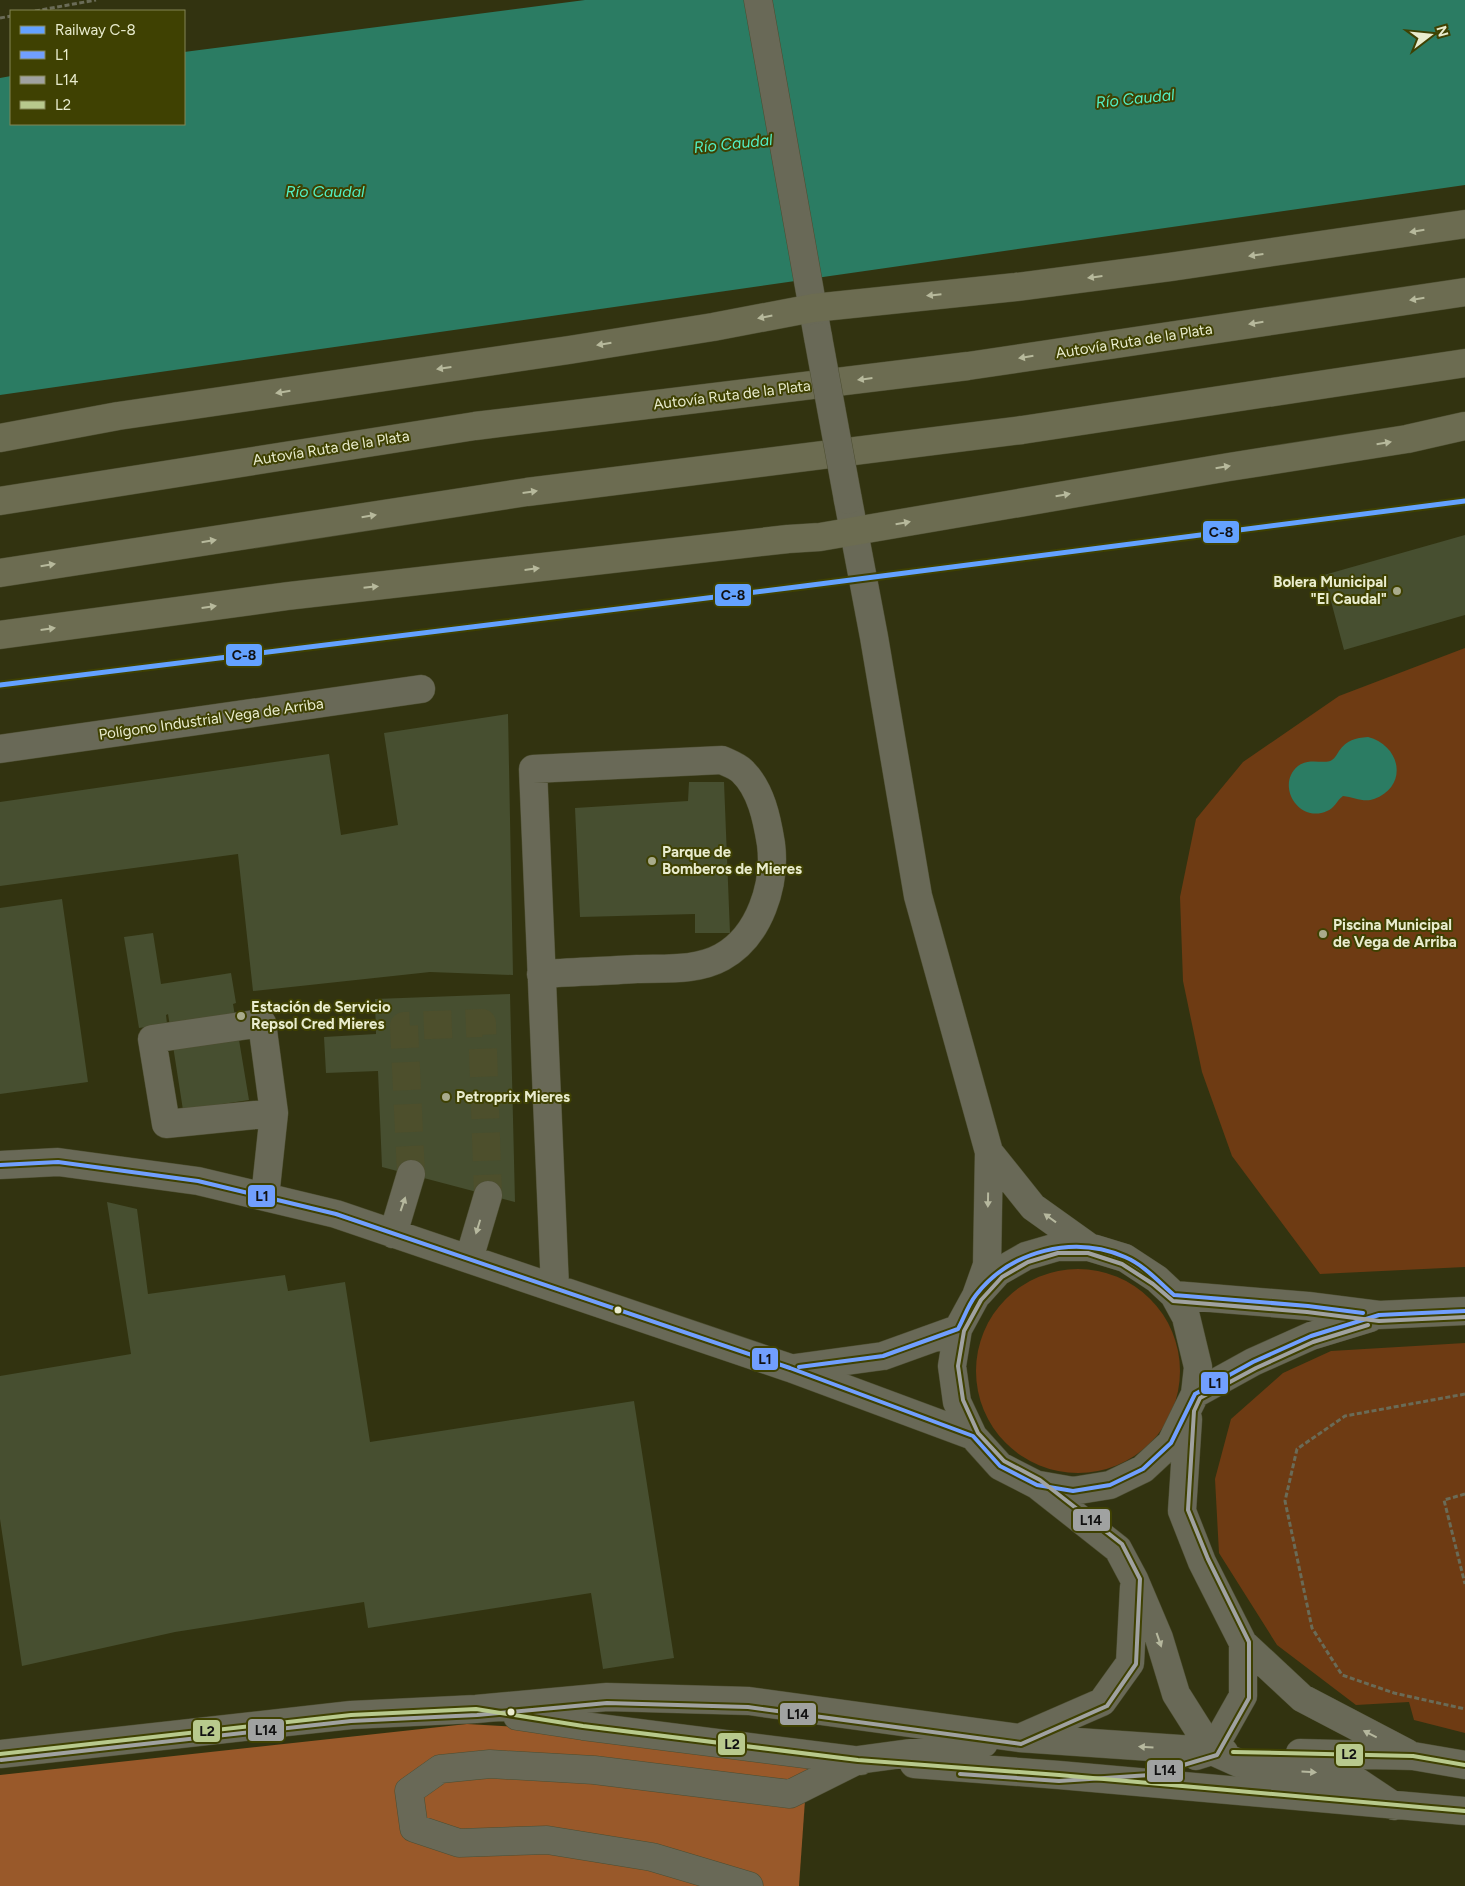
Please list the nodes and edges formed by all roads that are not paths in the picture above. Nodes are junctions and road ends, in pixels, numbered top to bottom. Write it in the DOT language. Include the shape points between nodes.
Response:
graph roads {
  1 [pos="758,0"];
  2 [pos="1465,224"];
  3 [pos="1465,292"];
  4 [pos="813,308"];
  5 [pos="1465,363"];
  6 [pos="1465,426"];
  7 [pos="0,438"];
  8 [pos="0,501"];
  9 [pos="857,542"];
  10 [pos="0,573"];
  11 [pos="0,635"];
  12 [pos="422,688"];
  13 [pos="0,749"];
  14 [pos="542,974"];
  15 [pos="274,1113"];
  16 [pos="989,1152"];
  17 [pos="0,1165"];
  18 [pos="411,1174"];
  19 [pos="488,1195"];
  20 [pos="265,1197"];
  21 [pos="393,1234"];
  22 [pos="1089,1247"];
  23 [pos="468,1259"];
  24 [pos="555,1288"];
  25 [pos="1174,1295"];
  26 [pos="976,1296"];
  27 [pos="1465,1310"];
  28 [pos="1379,1315"];
  29 [pos="958,1329"];
  30 [pos="790,1368"];
  31 [pos="1192,1402"];
  32 [pos="973,1436"];
  33 [pos="1037,1485"];
  34 [pos="1134,1579"];
  35 [pos="1243,1643"];
  36 [pos="476,1709"];
  37 [pos="1019,1738"];
  38 [pos="1212,1751"];
  39 [pos="0,1754"];
  40 [pos="1413,1756"];
  41 [pos="858,1760"];
  42 [pos="1465,1765"];
  43 [pos="1059,1775"];
  44 [pos="1394,1806"];
  45 [pos="1465,1811"];
  46 [pos="749,1886"];
  1 -- 4 [label="street"];
  2 -- 4 [label="highway, one-way" via="1016,287"];
  3 -- 8 [label="highway, Autovía Ruta de la Plata, one-way" via="968,366 475,426"];
  4 -- 7 [label="highway, one-way" via="569,350 118,416"];
  4 -- 9 [label="street, bridge"];
  10 -- 5 [label="highway, one-way" via="517,494 1022,430"];
  9 -- 6 [label="highway, one-way" via="1229,466 1407,439"];
  11 -- 9 [label="highway, one-way" via="288,596 788,539 820,537"];
  9 -- 16 [label="street" via="918,896"];
  12 -- 13 [label="street, Polígono Industrial Vega de Arriba"];
  14 -- 14 [label="street" via="695,967 722,957 738,945 754,925 764,905 772,862 762,805 753,784 741,770 722,760 532,769"];
  14 -- 24 [label="street"];
  15 -- 15 [label="street" via="262,1023 152,1040 166,1124"];
  15 -- 20 [label="street"];
  22 -- 16 [label="street, one-way" via="1033,1207"];
  16 -- 26 [label="street, one-way" via="987,1264"];
  17 -- 20 [label="street" via="58,1162 198,1181"];
  21 -- 18 [label="street, one-way"];
  19 -- 23 [label="street, one-way"];
  20 -- 21 [label="street" via="336,1214"];
  21 -- 23 [label="street"];
  22 -- 25 [label="street" via="1126,1258"];
  22 -- 26 [label="street" via="1057,1247 1026,1256 998,1272"];
  23 -- 24 [label="street"];
  24 -- 30 [label="street"];
  25 -- 28 [label="street"];
  25 -- 31 [label="street" via="1186,1317 1198,1367"];
  26 -- 29 [label="street"];
  27 -- 28 [label="street"];
  28 -- 31 [label="street" via="1311,1336 1253,1362"];
  29 -- 30 [label="street" via="883,1356"];
  29 -- 32 [label="street" via="952,1366 957,1402"];
  30 -- 32 [label="street"];
  31 -- 33 [label="street" via="1171,1443 1144,1469 1110,1485 1073,1491"];
  31 -- 35 [label="street" via="1182,1511 1202,1562"];
  32 -- 33 [label="street" via="1000,1466"];
  33 -- 34 [label="street" via="1118,1549"];
  34 -- 37 [label="street" via="1130,1663 1102,1702"];
  34 -- 38 [label="street, one-way" via="1159,1638 1176,1694"];
  35 -- 38 [label="street" via="1243,1696"];
  40 -- 35 [label="street, one-way" via="1302,1698"];
  36 -- 37 [label="street" via="606,1697 750,1702"];
  36 -- 39 [label="street" via="350,1715"];
  36 -- 41 [label="street" via="583,1726"];
  38 -- 37 [label="street, one-way"];
  37 -- 41 [label="street"];
  38 -- 40 [label="street"];
  38 -- 43 [label="street" via="1150,1769"];
  38 -- 44 [label="street, one-way" via="1252,1769 1346,1774"];
  40 -- 42 [label="street"];
  41 -- 43 [label="street"];
  41 -- 46 [label="street" via="790,1794 594,1770 490,1764 440,1769 409,1791 414,1828 459,1843 547,1840 652,1857"];
  43 -- 44 [label="street"];
  44 -- 45 [label="street"];
}
